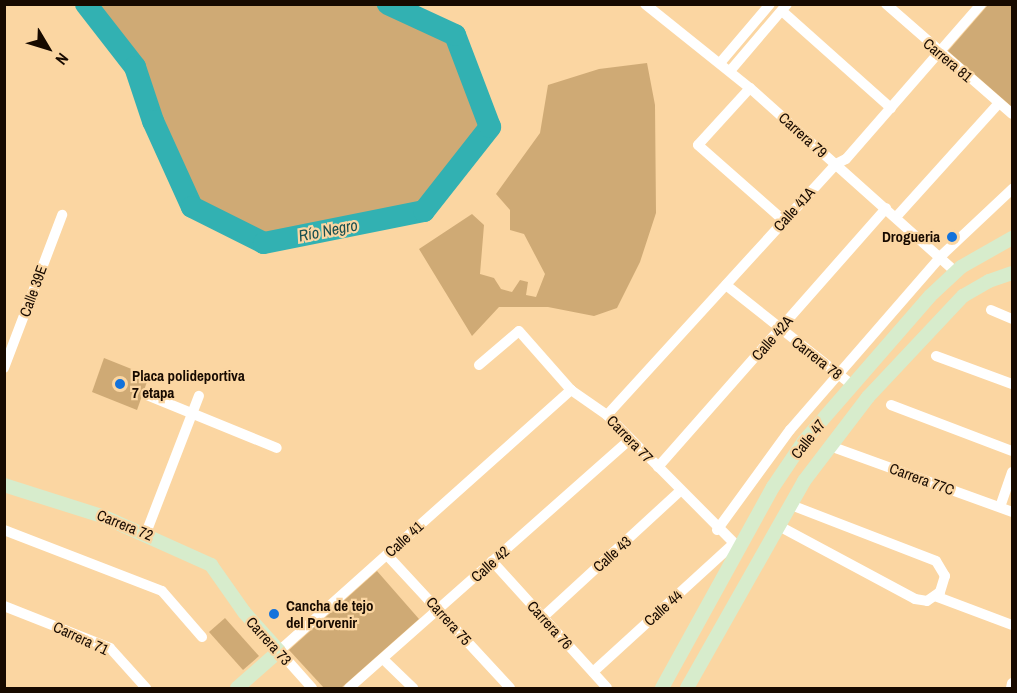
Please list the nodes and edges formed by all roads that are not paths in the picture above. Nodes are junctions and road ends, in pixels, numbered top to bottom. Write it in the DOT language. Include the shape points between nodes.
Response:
graph roads {
  1 [pos="645,4"];
  2 [pos="770,4"];
  3 [pos="886,4"];
  4 [pos="981,4"];
  5 [pos="785,8"];
  6 [pos="938,53"];
  7 [pos="720,63"];
  8 [pos="730,71"];
  9 [pos="750,88"];
  10 [pos="999,103"];
  11 [pos="891,108"];
  12 [pos="1012,114"];
  13 [pos="836,164"];
  14 [pos="1012,189"];
  15 [pos="886,208"];
  16 [pos="62,215"];
  17 [pos="897,216"];
  18 [pos="783,220"];
  19 [pos="1012,238"];
  20 [pos="940,256"];
  21 [pos="956,272"];
  22 [pos="1012,273"];
  23 [pos="726,285"];
  24 [pos="991,310"];
  25 [pos="1012,319"];
  26 [pos="780,329"];
  27 [pos="936,356"];
  28 [pos="479,365"];
  29 [pos="4,368"];
  30 [pos="838,375"];
  31 [pos="1012,384"];
  32 [pos="852,386"];
  33 [pos="571,390"];
  34 [pos="147,395"];
  35 [pos="199,396"];
  36 [pos="891,405"];
  37 [pos="192,413"];
  38 [pos="607,415"];
  39 [pos="630,439"];
  40 [pos="830,446"];
  41 [pos="277,448"];
  42 [pos="1012,451"];
  43 [pos="658,467"];
  44 [pos="1012,472"];
  45 [pos="4,485"];
  46 [pos="680,491"];
  47 [pos="790,505"];
  48 [pos="1000,507"];
  49 [pos="1012,512"];
  50 [pos="779,526"];
  51 [pos="4,530"];
  52 [pos="717,530"];
  53 [pos="146,533"];
  54 [pos="736,547"];
  55 [pos="387,555"];
  56 [pos="492,561"];
  57 [pos="229,591"];
  58 [pos="935,596"];
  59 [pos="4,606"];
  60 [pos="440,610"];
  61 [pos="543,616"];
  62 [pos="1012,625"];
  63 [pos="262,632"];
  64 [pos="202,637"];
  65 [pos="279,651"];
  66 [pos="383,658"];
  67 [pos="260,668"];
  68 [pos="593,672"];
  69 [pos="1012,683"];
  70 [pos="146,688"];
  71 [pos="237,688"];
  72 [pos="312,688"];
  73 [pos="350,688"];
  74 [pos="413,688"];
  75 [pos="510,688"];
  76 [pos="607,688"];
  77 [pos="662,688"];
  78 [pos="687,688"];
  79 [pos="1011,688"];
  1 -- 7 [label="street, Carrera 79"];
  2 -- 7 [label="street"];
  3 -- 6 [label="street, Carrera 81"];
  4 -- 6 [label="street, Calle 41A"];
  5 -- 8 [label="street"];
  5 -- 11 [label="street"];
  6 -- 10 [label="street, Carrera 81"];
  6 -- 11 [label="street, Calle 41A"];
  7 -- 8 [label="street, Carrera 79"];
  8 -- 9 [label="street, Carrera 79"];
  9 -- 13 [label="street, Carrera 79"];
  9 -- 18 [label="street" via="698,145"];
  10 -- 12 [label="street, Carrera 81"];
  10 -- 17 [label="street"];
  11 -- 13 [label="street, Calle 41A" via="846,159"];
  13 -- 15 [label="street, Carrera 79"];
  13 -- 18 [label="street, Calle 41A"];
  14 -- 20 [label="street, Calle 47"];
  15 -- 17 [label="street, Carrera 79"];
  15 -- 26 [label="street, Calle 42A"];
  16 -- 29 [label="street, Calle 39E"];
  17 -- 20 [label="street, Carrera 79"];
  18 -- 23 [label="street, Calle 41A"];
  19 -- 21 [label="main road, Calle 47"];
  20 -- 21 [label="street, Carrera 79"];
  20 -- 30 [label="street, Calle 47"];
  21 -- 32 [label="main road, Calle 47"];
  22 -- 40 [label="main road, Calle 47" via="977,287 946,312 868,397"];
  23 -- 26 [label="street, Carrera 78"];
  23 -- 38 [label="street, Calle 41A"];
  24 -- 25 [label="street"];
  26 -- 30 [label="street, Carrera 78"];
  26 -- 43 [label="street, Calle 42A"];
  27 -- 31 [label="street"];
  28 -- 33 [label="street, Carrera 77" via="519,331"];
  30 -- 32 [label="street, Carrera 78"];
  30 -- 52 [label="street, Calle 47" via="790,430"];
  32 -- 54 [label="main road, Calle 47" via="786,467"];
  33 -- 38 [label="street, Carrera 77"];
  33 -- 55 [label="street, Calle 41"];
  34 -- 37 [label="street"];
  35 -- 37 [label="street"];
  36 -- 42 [label="street"];
  37 -- 41 [label="street"];
  37 -- 53 [label="street"];
  38 -- 39 [label="street, Carrera 77"];
  39 -- 43 [label="street, Carrera 77"];
  39 -- 56 [label="street, Calle 42"];
  40 -- 47 [label="main road, Calle 47"];
  40 -- 48 [label="street, Carrera 77C"];
  43 -- 46 [label="street, Carrera 77"];
  44 -- 48 [label="street"];
  45 -- 53 [label="main road, Carrera 72"];
  46 -- 52 [label="street, Carrera 77"];
  46 -- 61 [label="street, Calle 43"];
  47 -- 50 [label="main road, Calle 47"];
  47 -- 58 [label="street" via="928,556 944,571 943,585"];
  48 -- 49 [label="street, Carrera 77C"];
  50 -- 58 [label="street" via="906,595 923,601"];
  50 -- 78 [label="main road, Calle 47"];
  51 -- 64 [label="street" via="162,591"];
  52 -- 54 [label="street, Carrera 77"];
  53 -- 57 [label="main road, Carrera 72" via="211,565"];
  54 -- 68 [label="street, Calle 44"];
  54 -- 77 [label="main road, Calle 47"];
  55 -- 60 [label="street, Carrera 75"];
  55 -- 65 [label="street, Calle 41"];
  56 -- 60 [label="street, Calle 42"];
  56 -- 61 [label="street, Carrera 76"];
  57 -- 63 [label="main road, Carrera 73"];
  58 -- 62 [label="street"];
  59 -- 70 [label="street, Carrera 71" via="110,648"];
  60 -- 66 [label="street, Calle 42"];
  60 -- 75 [label="street, Carrera 75"];
  61 -- 68 [label="street, Carrera 76"];
  63 -- 65 [label="main road, Carrera 73"];
  63 -- 67 [label="main road" via="264,655"];
  65 -- 67 [label="main road, Calle 41"];
  65 -- 72 [label="street, Carrera 73"];
  66 -- 73 [label="street, Calle 42"];
  66 -- 74 [label="street"];
  67 -- 71 [label="main road, Calle 41"];
  68 -- 76 [label="street, Carrera 76"];
  69 -- 79 [label="street"];
}
